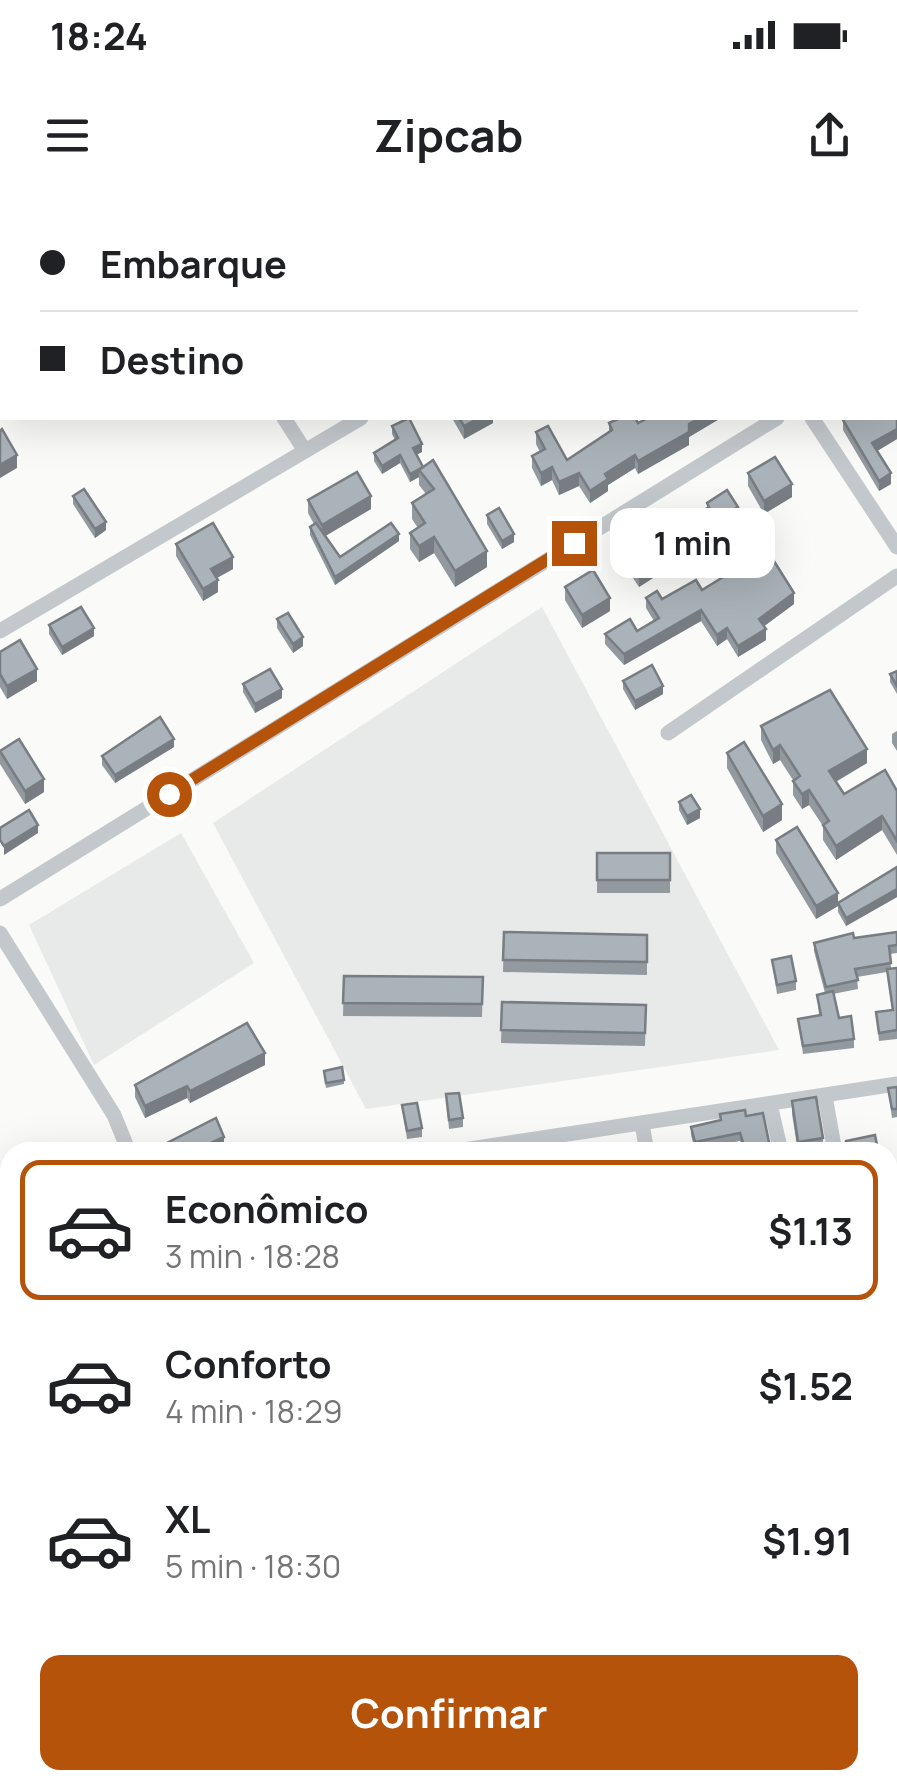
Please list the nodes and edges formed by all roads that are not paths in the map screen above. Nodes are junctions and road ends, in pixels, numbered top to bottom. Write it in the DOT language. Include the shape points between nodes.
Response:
graph roads {
  1 [pos="285,420"];
  2 [pos="358,420"];
  3 [pos="774,420"];
  4 [pos="813,420"];
  5 [pos="305,451"];
  6 [pos="897,547"];
  7 [pos="897,576"];
  8 [pos="0,631"];
  9 [pos="668,733"];
  10 [pos="0,899"];
  11 [pos="0,933"];
  12 [pos="897,1084"];
  13 [pos="824,1096"];
  14 [pos="770,1104"];
  15 [pos="642,1124"];
  16 [pos="125,1142"];
  17 [pos="544,1142"];
  18 [pos="645,1142"];
  19 [pos="779,1142"];
  20 [pos="832,1142"];
  1 -- 5 [label="street"];
  2 -- 5 [label="street"];
  3 -- 10 [label="street"];
  4 -- 6 [label="street"];
  5 -- 8 [label="street"];
  7 -- 9 [label="street"];
  11 -- 16 [label="street"];
  12 -- 13 [label="street"];
  13 -- 14 [label="street"];
  13 -- 20 [label="street"];
  14 -- 15 [label="street"];
  14 -- 19 [label="street"];
  15 -- 17 [label="street"];
  15 -- 18 [label="street"];
}
